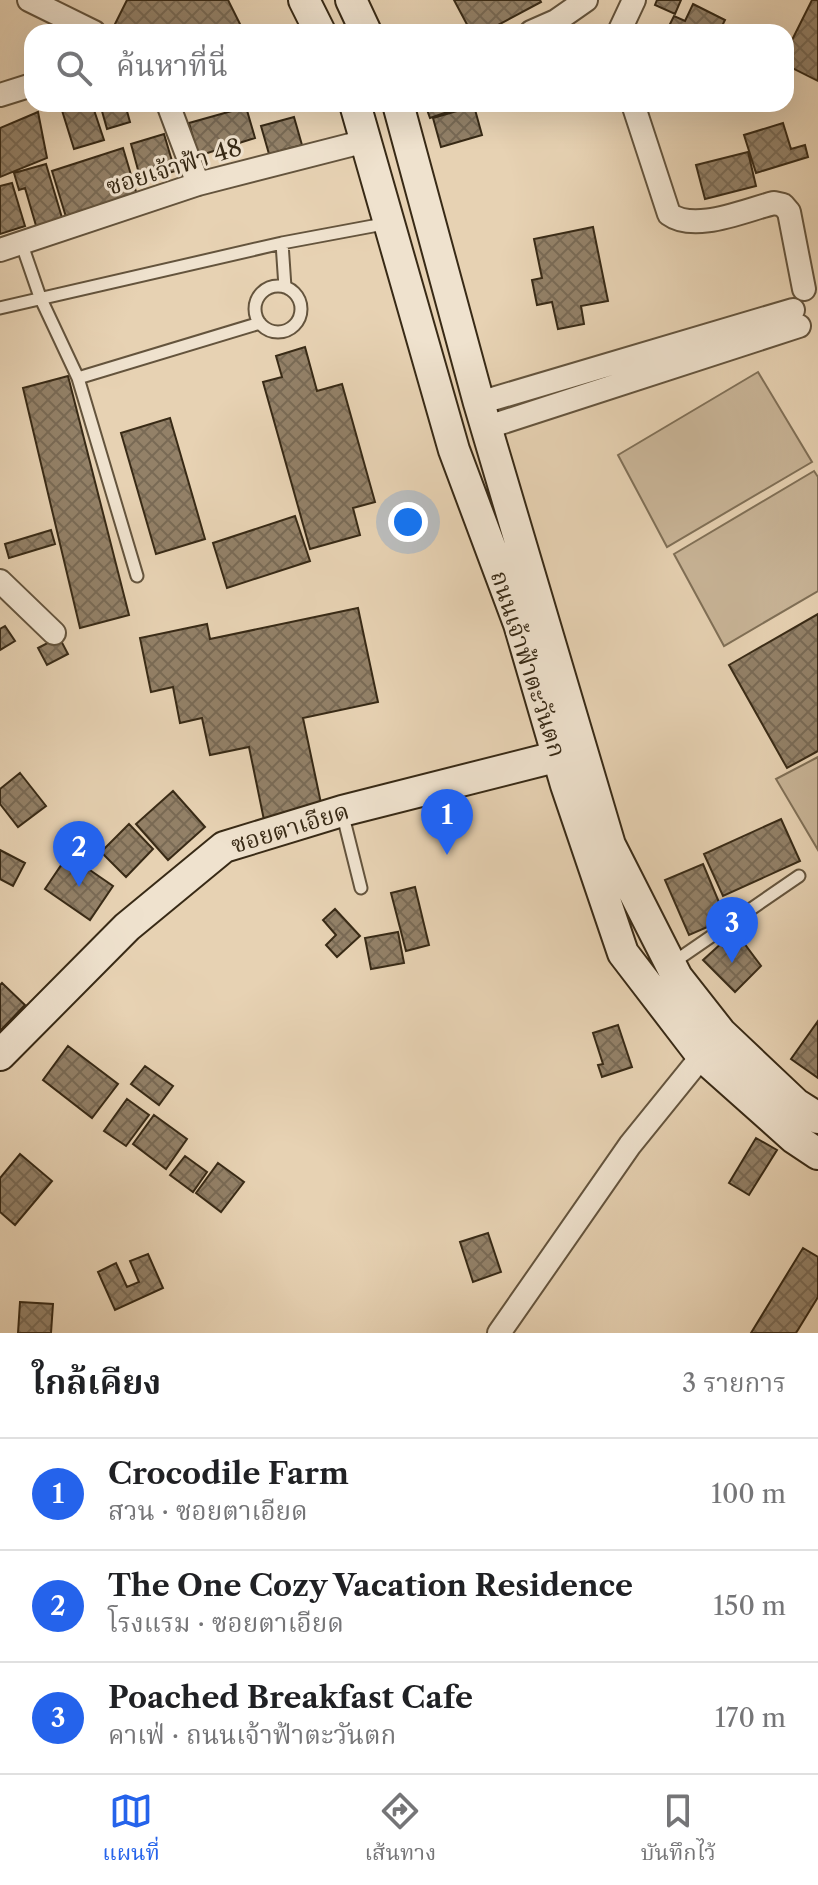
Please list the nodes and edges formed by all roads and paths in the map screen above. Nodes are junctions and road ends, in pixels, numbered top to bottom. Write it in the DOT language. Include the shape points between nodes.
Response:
graph roads {
  1 [pos="29,0"];
  2 [pos="304,0"];
  3 [pos="351,0"];
  4 [pos="586,0"];
  5 [pos="634,0"];
  6 [pos="78,24"];
  7 [pos="316,24"];
  8 [pos="362,24"];
  9 [pos="549,24"];
  10 [pos="623,24"];
  11 [pos="24,88"];
  12 [pos="0,95"];
  13 [pos="171,112"];
  14 [pos="357,112"];
  15 [pos="400,112"];
  16 [pos="636,112"];
  17 [pos="366,141"];
  18 [pos="198,184"];
  19 [pos="390,223"];
  20 [pos="282,243"];
  21 [pos="11,246"];
  22 [pos="285,287"];
  23 [pos="811,288"];
  24 [pos="40,297"];
  25 [pos="0,308"];
  26 [pos="260,323"];
  27 [pos="803,323"];
  28 [pos="78,378"];
  29 [pos="484,415"];
  30 [pos="137,576"];
  31 [pos="0,581"];
  32 [pos="54,633"];
  33 [pos="571,754"];
  34 [pos="342,811"];
  35 [pos="799,876"];
  36 [pos="361,888"];
  37 [pos="670,964"];
  38 [pos="0,1055"];
  39 [pos="702,1056"];
  40 [pos="818,1118"];
  41 [pos="818,1154"];
  42 [pos="499,1333"];
  1 -- 6 [label="street"];
  2 -- 7 [label="main road"];
  3 -- 8 [label="main road"];
  4 -- 9 [label="street"];
  5 -- 10 [label="street"];
  11 -- 12 [label="street"];
  13 -- 18 [label="street"];
  14 -- 17 [label="main road, ถนนเจ้าฟ้าตะวันตก"];
  15 -- 29 [label="main road, ถนนเจ้าฟ้าตะวันตก"];
  16 -- 23 [label="street" via="669,214 678,221 698,222 783,205"];
  17 -- 18 [label="street, ซอยเจ้าฟ้า 48"];
  17 -- 19 [label="main road, ถนนเจ้าฟ้าตะวันตก"];
  18 -- 21 [label="street, ซอยเจ้าฟ้า 48"];
  19 -- 20 [label="lane"];
  19 -- 33 [label="main road, ถนนเจ้าฟ้าตะวันตก" via="454,450"];
  20 -- 22 [label="lane"];
  20 -- 24 [label="lane"];
  21 -- 24 [label="lane"];
  22 -- 26 [label="lane" via="270,288 258,298"];
  22 -- 26 [label="lane" via="300,301 295,325 281,332"];
  23 -- 27 [label="street" via="796,298"];
  24 -- 25 [label="lane"];
  24 -- 28 [label="lane"];
  26 -- 28 [label="lane"];
  27 -- 29 [label="street"];
  28 -- 30 [label="lane"];
  29 -- 33 [label="main road, ถนนเจ้าฟ้าตะวันตก"];
  31 -- 32 [label="street"];
  33 -- 34 [label="main road, ซอยตาเอียด"];
  33 -- 37 [label="main road, ถนนเจ้าฟ้าตะวันตก"];
  33 -- 39 [label="main road, ถนนเจ้าฟ้าตะวันตก" via="623,953"];
  34 -- 36 [label="lane"];
  34 -- 38 [label="main road, ซอยตาเอียด" via="224,847 127,927"];
  35 -- 37 [label="lane"];
  37 -- 40 [label="main road, ถนนเจ้าฟ้าตะวันตก" via="721,1033"];
  39 -- 41 [label="main road, ถนนเจ้าฟ้าตะวันตก"];
  39 -- 42 [label="street" via="630,1145"];
}
